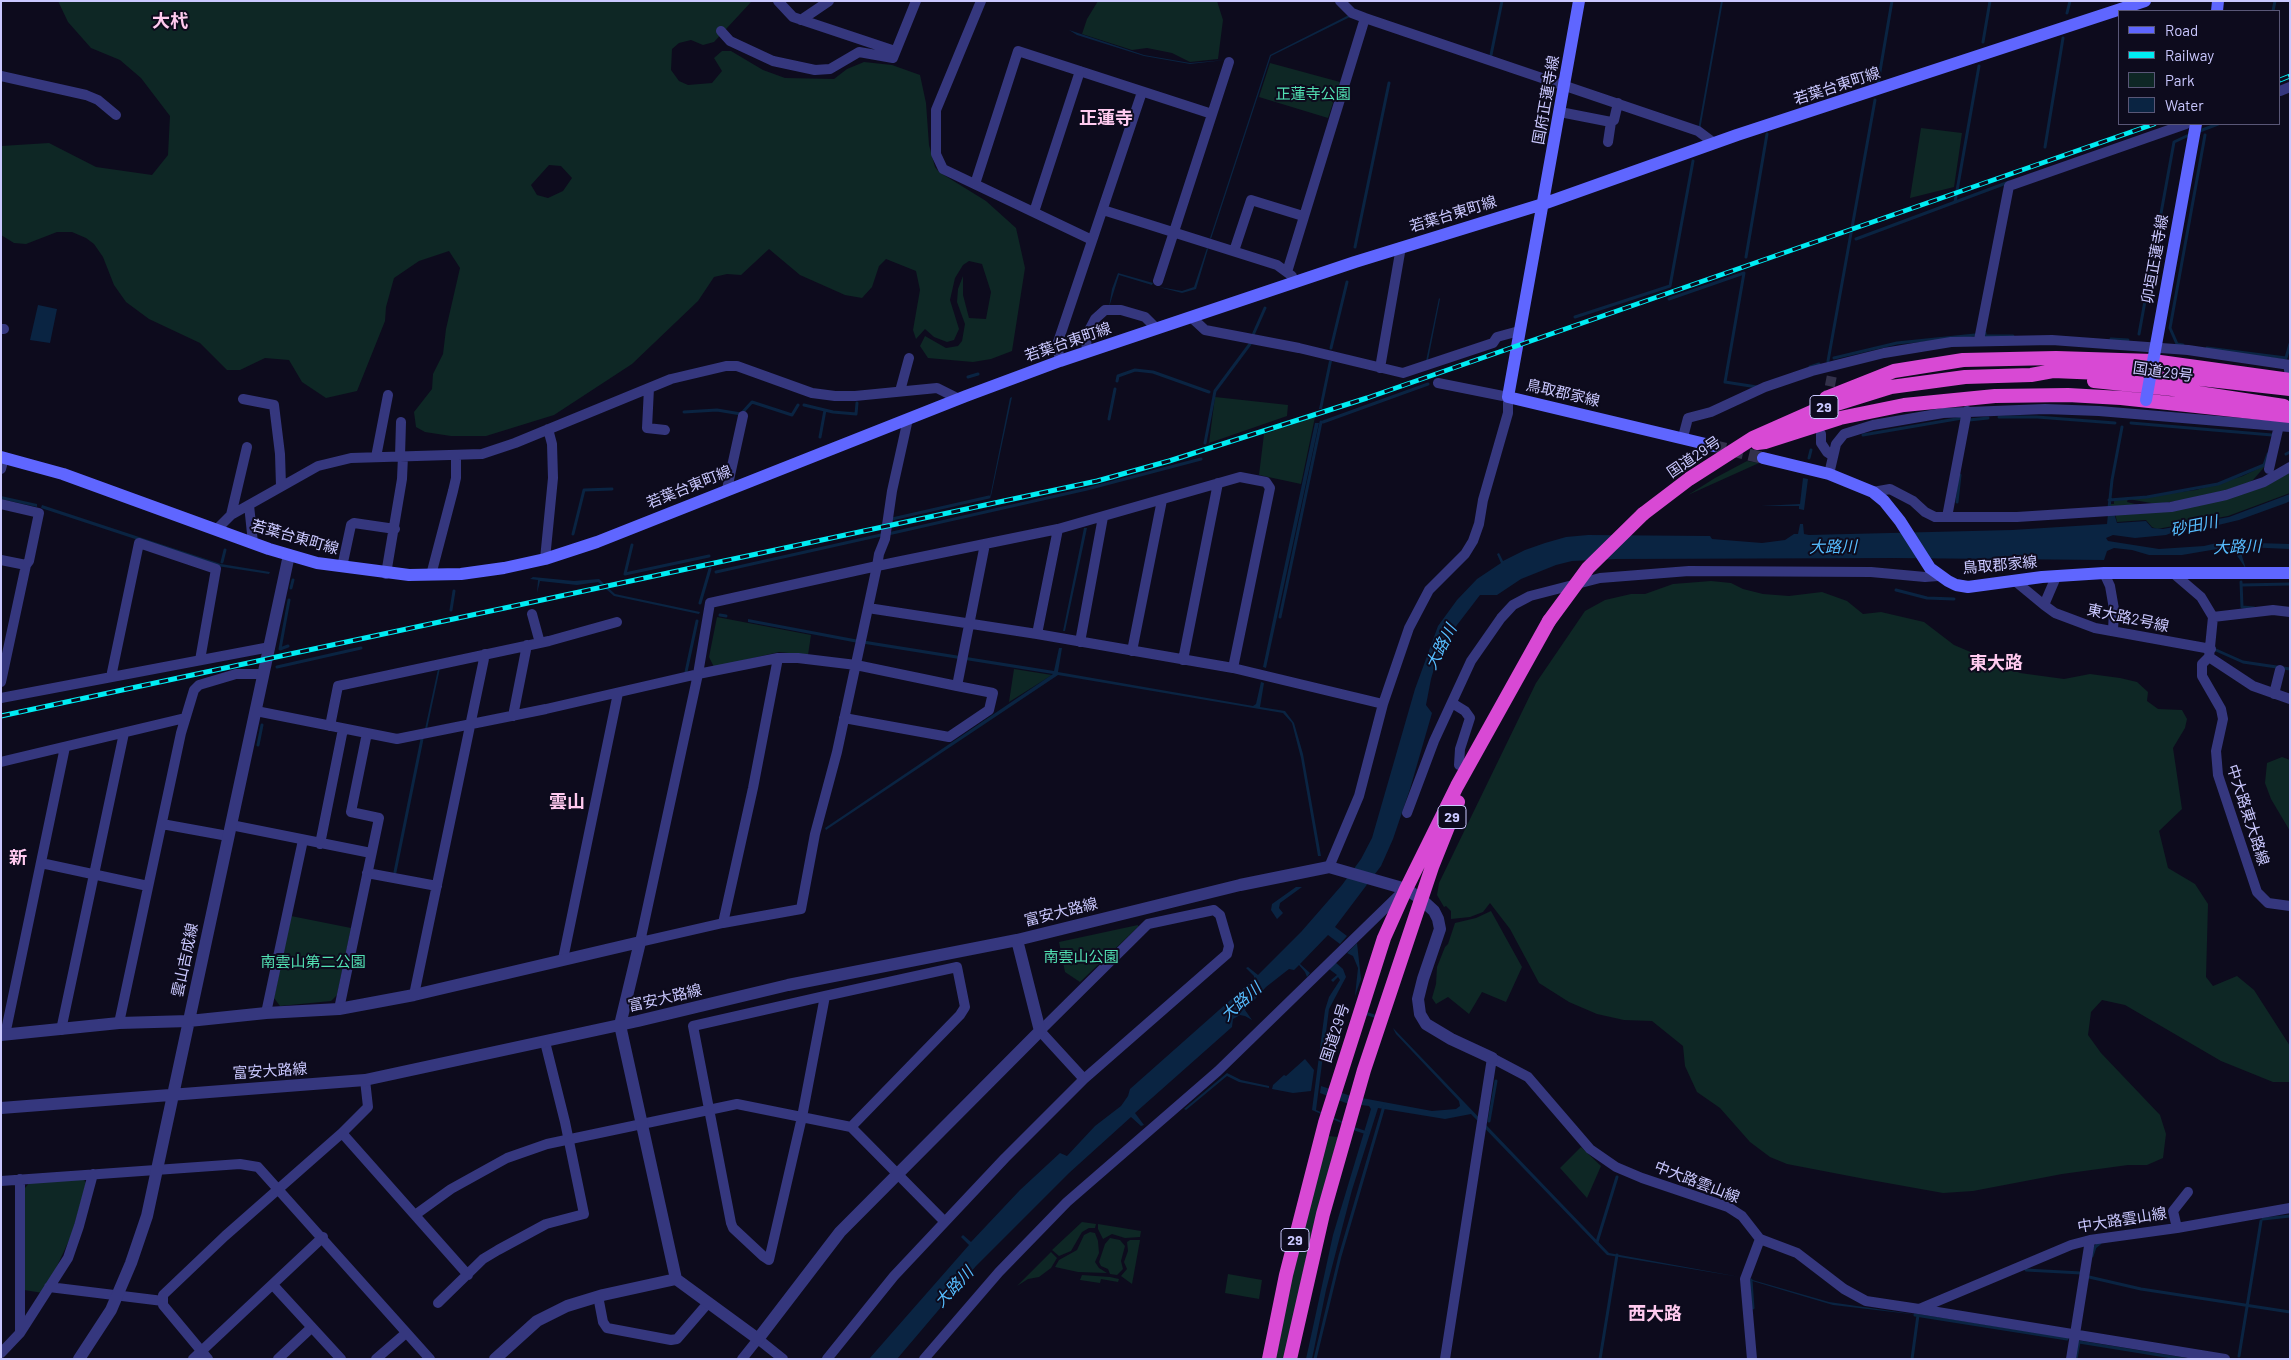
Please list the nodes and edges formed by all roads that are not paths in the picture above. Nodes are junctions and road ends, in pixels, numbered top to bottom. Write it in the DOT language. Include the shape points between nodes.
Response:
graph roads {
  1 [pos="778,1"];
  2 [pos="829,1"];
  3 [pos="916,1"];
  4 [pos="981,1"];
  5 [pos="1340,1"];
  6 [pos="1580,1"];
  7 [pos="2145,1"];
  8 [pos="1365,18"];
  9 [pos="801,20"];
  10 [pos="722,31"];
  11 [pos="895,52"];
  12 [pos="1229,62"];
  13 [pos="1080,72"];
  14 [pos="1,76"];
  15 [pos="1565,85"];
  16 [pos="1142,92"];
  17 [pos="1618,103"];
  18 [pos="1560,112"];
  19 [pos="1212,114"];
  20 [pos="116,115"];
  21 [pos="1611,122"];
  22 [pos="2183,125"];
  23 [pos="2196,125"];
  24 [pos="1608,142"];
  25 [pos="1714,143"];
  26 [pos="975,184"];
  27 [pos="1543,204"];
  28 [pos="1103,210"];
  29 [pos="1034,212"];
  30 [pos="1303,216"];
  31 [pos="1174,232"];
  32 [pos="1092,240"];
  33 [pos="1401,247"];
  34 [pos="1234,251"];
  35 [pos="1287,272"];
  36 [pos="1158,281"];
  37 [pos="1300,282"];
  38 [pos="1191,317"];
  39 [pos="1157,329"];
  40 [pos="1519,331"];
  41 [pos="1979,340"];
  42 [pos="1087,352"];
  43 [pos="909,358"];
  44 [pos="1060,361"];
  45 [pos="2153,361"];
  46 [pos="1380,368"];
  47 [pos="2289,370"];
  48 [pos="2031,375"];
  49 [pos="2290,380"];
  50 [pos="1438,383"];
  51 [pos="649,388"];
  52 [pos="2290,390"];
  53 [pos="900,391"];
  54 [pos="388,394"];
  55 [pos="1508,397"];
  56 [pos="243,398"];
  57 [pos="959,399"];
  58 [pos="2146,400"];
  59 [pos="2290,407"];
  60 [pos="1967,411"];
  61 [pos="743,416"];
  62 [pos="908,419"];
  63 [pos="400,422"];
  64 [pos="2285,423"];
  65 [pos="548,429"];
  66 [pos="665,430"];
  67 [pos="1821,434"];
  68 [pos="1682,437"];
  69 [pos="1748,441"];
  70 [pos="1714,446"];
  71 [pos="247,447"];
  72 [pos="456,455"];
  73 [pos="401,456"];
  74 [pos="1833,456"];
  75 [pos="376,457"];
  76 [pos="1763,458"];
  77 [pos="2,461"];
  78 [pos="2290,467"];
  79 [pos="2269,469"];
  80 [pos="1829,474"];
  81 [pos="1218,483"];
  82 [pos="281,486"];
  83 [pos="727,489"];
  84 [pos="1873,492"];
  85 [pos="1162,500"];
  86 [pos="1,504"];
  87 [pos="249,505"];
  88 [pos="231,515"];
  89 [pos="1947,517"];
  90 [pos="1103,518"];
  91 [pos="216,529"];
  92 [pos="1058,529"];
  93 [pos="395,530"];
  94 [pos="253,543"];
  95 [pos="985,544"];
  96 [pos="289,555"];
  97 [pos="545,559"];
  98 [pos="1,560"];
  99 [pos="26,565"];
  100 [pos="878,566"];
  101 [pos="342,567"];
  102 [pos="2104,573"];
  103 [pos="2173,573"];
  104 [pos="2290,573"];
  105 [pos="386,574"];
  106 [pos="431,575"];
  107 [pos="1938,576"];
  108 [pos="2056,577"];
  109 [pos="2015,581"];
  110 [pos="2044,604"];
  111 [pos="868,608"];
  112 [pos="2290,612"];
  113 [pos="532,614"];
  114 [pos="2213,617"];
  115 [pos="617,622"];
  116 [pos="969,623"];
  117 [pos="2113,631"];
  118 [pos="1037,634"];
  119 [pos="1080,642"];
  120 [pos="540,643"];
  121 [pos="527,645"];
  122 [pos="270,647"];
  123 [pos="1132,651"];
  124 [pos="2210,653"];
  125 [pos="484,654"];
  126 [pos="778,658"];
  127 [pos="200,660"];
  128 [pos="1183,660"];
  129 [pos="856,665"];
  130 [pos="1233,668"];
  131 [pos="2280,670"];
  132 [pos="263,674"];
  133 [pos="698,674"];
  134 [pos="112,676"];
  135 [pos="1,682"];
  136 [pos="957,686"];
  137 [pos="618,693"];
  138 [pos="2274,694"];
  139 [pos="1,698"];
  140 [pos="2290,699"];
  141 [pos="1452,703"];
  142 [pos="1383,704"];
  143 [pos="256,711"];
  144 [pos="513,716"];
  145 [pos="185,718"];
  146 [pos="844,718"];
  147 [pos="470,724"];
  148 [pos="330,726"];
  149 [pos="343,729"];
  150 [pos="124,733"];
  151 [pos="368,733"];
  152 [pos="1485,737"];
  153 [pos="65,747"];
  154 [pos="1,762"];
  155 [pos="1459,765"];
  156 [pos="1407,812"];
  157 [pos="162,824"];
  158 [pos="229,830"];
  159 [pos="303,840"];
  160 [pos="320,844"];
  161 [pos="371,854"];
  162 [pos="41,863"];
  163 [pos="1329,868"];
  164 [pos="367,873"];
  165 [pos="94,875"];
  166 [pos="148,886"];
  167 [pos="437,886"];
  168 [pos="1406,889"];
  169 [pos="1421,899"];
  170 [pos="2290,906"];
  171 [pos="723,923"];
  172 [pos="1017,940"];
  173 [pos="640,942"];
  174 [pos="563,959"];
  175 [pos="414,995"];
  176 [pos="825,996"];
  177 [pos="339,1009"];
  178 [pos="266,1013"];
  179 [pos="189,1021"];
  180 [pos="119,1023"];
  181 [pos="620,1025"];
  182 [pos="61,1030"];
  183 [pos="1040,1031"];
  184 [pos="3,1035"];
  185 [pos="545,1042"];
  186 [pos="1492,1058"];
  187 [pos="1084,1079"];
  188 [pos="365,1080"];
  189 [pos="172,1094"];
  190 [pos="1,1108"];
  191 [pos="710,1110"];
  192 [pos="802,1117"];
  193 [pos="642,1124"];
  194 [pos="851,1127"];
  195 [pos="342,1134"];
  196 [pos="569,1140"];
  197 [pos="158,1170"];
  198 [pos="93,1174"];
  199 [pos="899,1175"];
  200 [pos="20,1180"];
  201 [pos="1,1182"];
  202 [pos="277,1190"];
  203 [pos="2188,1192"];
  204 [pos="2290,1208"];
  205 [pos="415,1215"];
  206 [pos="944,1221"];
  207 [pos="2176,1228"];
  208 [pos="323,1237"];
  209 [pos="1760,1239"];
  210 [pos="2090,1240"];
  211 [pos="468,1275"];
  212 [pos="676,1279"];
  213 [pos="273,1285"];
  214 [pos="49,1287"];
  215 [pos="118,1295"];
  216 [pos="598,1296"];
  217 [pos="163,1300"];
  218 [pos="438,1303"];
  219 [pos="708,1303"];
  220 [pos="1919,1309"];
  221 [pos="311,1328"];
  222 [pos="20,1333"];
  223 [pos="406,1333"];
  224 [pos="2075,1334"];
  225 [pos="758,1340"];
  226 [pos="1,1353"];
  227 [pos="204,1355"];
  228 [pos="79,1359"];
  229 [pos="193,1359"];
  230 [pos="278,1359"];
  231 [pos="341,1359"];
  232 [pos="376,1359"];
  233 [pos="430,1359"];
  234 [pos="495,1359"];
  235 [pos="742,1359"];
  236 [pos="783,1359"];
  237 [pos="827,1359"];
  238 [pos="924,1359"];
  239 [pos="1269,1359"];
  240 [pos="1290,1359"];
  241 [pos="1445,1359"];
  242 [pos="1752,1359"];
  243 [pos="2071,1359"];
  244 [pos="2225,1359"];
  1 -- 9 [label="street" via="793,18"];
  2 -- 9 [label="street"];
  3 -- 11 [label="street"];
  4 -- 26 [label="street" via="936,110 936,154 944,169"];
  5 -- 8 [label="street" via="1352,13"];
  6 -- 15 [label="main road, 国府正蓮寺線"];
  7 -- 25 [label="main road, 若葉台東町線"];
  8 -- 15 [label="street"];
  8 -- 30 [label="street"];
  9 -- 11 [label="street"];
  10 -- 11 [label="street" via="730,41 766,58 815,70 830,69 859,52 893,58"];
  12 -- 19 [label="street"];
  13 -- 16 [label="street"];
  13 -- 26 [label="street" via="1018,51"];
  13 -- 29 [label="street"];
  14 -- 20 [label="street" via="86,95"];
  15 -- 17 [label="street"];
  15 -- 18 [label="main road, 国府正蓮寺線"];
  16 -- 19 [label="street"];
  16 -- 28 [label="street"];
  17 -- 21 [label="street"];
  17 -- 25 [label="street" via="1698,131"];
  18 -- 21 [label="street"];
  18 -- 27 [label="main road, 国府正蓮寺線"];
  19 -- 31 [label="street"];
  21 -- 24 [label="street"];
  22 -- 41 [label="street" via="2009,186"];
  23 -- 45 [label="main road, 卯垣正蓮寺線, bridge"];
  25 -- 27 [label="main road, 若葉台東町線"];
  26 -- 29 [label="street"];
  27 -- 33 [label="main road, 若葉台東町線"];
  27 -- 40 [label="main road, 鳥取郡家線"];
  28 -- 31 [label="street"];
  28 -- 32 [label="street"];
  29 -- 32 [label="street"];
  30 -- 34 [label="street" via="1251,200"];
  30 -- 35 [label="street"];
  31 -- 34 [label="street"];
  31 -- 36 [label="street"];
  32 -- 44 [label="street" via="1057,345"];
  33 -- 37 [label="main road, 若葉台東町線"];
  33 -- 46 [label="street"];
  34 -- 35 [label="street" via="1277,265"];
  35 -- 37 [label="street"];
  37 -- 38 [label="main road, 若葉台東町線"];
  38 -- 39 [label="main road, 若葉台東町線"];
  38 -- 46 [label="street" via="1205,330"];
  39 -- 42 [label="main road, 若葉台東町線"];
  39 -- 42 [label="street" via="1145,317 1120,310 1105,310 1095,319 1086,336"];
  40 -- 46 [label="street" via="1403,373"];
  40 -- 55 [label="main road, 鳥取郡家線"];
  41 -- 47 [label="street" via="2052,340 2188,350 2290,365"];
  41 -- 68 [label="street" via="1884,352 1833,370 1765,387 1711,412 1688,418"];
  42 -- 44 [label="main road, 若葉台東町線"];
  43 -- 53 [label="street"];
  44 -- 57 [label="main road, 若葉台東町線"];
  45 -- 49 [label="highway"];
  45 -- 58 [label="main road, 卯垣正蓮寺線, bridge"];
  45 -- 69 [label="highway" via="1963,360 1894,371 1791,414"];
  48 -- 52 [label="highway, 国道29号 / 29" via="2053,371 2174,376"];
  48 -- 59 [label="highway, 国道29号 / 29" via="2172,389"];
  48 -- 69 [label="highway, 国道29号 / 29" via="1965,378 1891,387 1814,411"];
  50 -- 55 [label="street"];
  51 -- 53 [label="street" via="689,374 737,366 812,393 855,396"];
  51 -- 65 [label="street"];
  51 -- 66 [label="street" via="646,428"];
  53 -- 57 [label="street" via="937,388"];
  54 -- 75 [label="street"];
  55 -- 68 [label="main road, 鳥取郡家線"];
  55 -- 142 [label="street" via="1508,413 1473,541 1420,604"];
  56 -- 82 [label="street" via="274,404"];
  57 -- 62 [label="main road, 若葉台東町線"];
  58 -- 64 [label="highway" via="2267,413"];
  58 -- 69 [label="highway" via="2068,395 1996,396 1904,405 1840,418 1765,442"];
  60 -- 64 [label="street" via="2099,411"];
  60 -- 74 [label="street" via="1850,430 1839,438"];
  60 -- 89 [label="street"];
  61 -- 83 [label="street"];
  62 -- 83 [label="main road, 若葉台東町線"];
  62 -- 100 [label="street"];
  63 -- 73 [label="street"];
  64 -- 79 [label="street"];
  65 -- 72 [label="street" via="490,452"];
  65 -- 97 [label="street" via="553,478"];
  67 -- 74 [label="street" via="1821,443"];
  68 -- 70 [label="main road, 鳥取郡家線"];
  69 -- 152 [label="highway, 国道29号 / 29, bridge" via="1643,514 1588,568 1549,622"];
  71 -- 88 [label="street"];
  72 -- 73 [label="street"];
  72 -- 106 [label="street" via="456,478"];
  73 -- 75 [label="street"];
  73 -- 93 [label="street"];
  74 -- 80 [label="street"];
  75 -- 82 [label="street" via="351,458 318,466"];
  76 -- 80 [label="main road, 鳥取郡家線"];
  77 -- 91 [label="main road, 若葉台東町線" via="63,474"];
  78 -- 89 [label="street" via="2264,482 2226,495 2171,507 2017,518"];
  80 -- 84 [label="main road, 鳥取郡家線"];
  81 -- 85 [label="street"];
  81 -- 128 [label="street"];
  81 -- 130 [label="street" via="1240,477 1266,482 1270,488"];
  82 -- 87 [label="street"];
  83 -- 97 [label="main road, 若葉台東町線" via="597,542"];
  84 -- 89 [label="street" via="1890,489 1913,500 1935,517"];
  84 -- 107 [label="main road, 鳥取郡家線" via="1900,521 1925,562"];
  85 -- 90 [label="street"];
  85 -- 123 [label="street"];
  86 -- 99 [label="street" via="39,513"];
  87 -- 88 [label="street"];
  87 -- 94 [label="street"];
  88 -- 91 [label="street"];
  90 -- 92 [label="street"];
  90 -- 119 [label="street"];
  91 -- 94 [label="main road, 若葉台東町線"];
  92 -- 95 [label="street"];
  92 -- 118 [label="street"];
  93 -- 101 [label="street" via="351,525"];
  93 -- 105 [label="street"];
  94 -- 96 [label="main road, 若葉台東町線"];
  95 -- 100 [label="street"];
  95 -- 116 [label="street"];
  96 -- 101 [label="main road, 若葉台東町線"];
  96 -- 122 [label="street, 雲山吉成線"];
  97 -- 106 [label="main road, 若葉台東町線" via="504,568"];
  98 -- 99 [label="street"];
  99 -- 135 [label="street"];
  100 -- 111 [label="street"];
  100 -- 133 [label="street" via="710,603"];
  101 -- 105 [label="main road, 若葉台東町線"];
  102 -- 103 [label="main road, 鳥取郡家線"];
  102 -- 108 [label="main road, 鳥取郡家線"];
  102 -- 117 [label="street" via="2114,609"];
  103 -- 104 [label="main road, 鳥取郡家線"];
  103 -- 114 [label="street" via="2201,598"];
  105 -- 106 [label="main road, 若葉台東町線"];
  107 -- 109 [label="main road, 鳥取郡家線" via="1968,587"];
  107 -- 141 [label="street" via="1689,570 1600,578 1554,589 1530,596 1500,618 1471,661"];
  108 -- 109 [label="main road, 鳥取郡家線"];
  108 -- 110 [label="street"];
  109 -- 110 [label="street, 東大路2号線"];
  110 -- 117 [label="street, 東大路2号線" via="2055,613 2086,626"];
  111 -- 116 [label="street"];
  111 -- 129 [label="street"];
  112 -- 114 [label="street" via="2273,610"];
  113 -- 120 [label="street"];
  114 -- 124 [label="street, 中大路東大路線"];
  115 -- 120 [label="street"];
  116 -- 118 [label="street"];
  116 -- 136 [label="street"];
  117 -- 124 [label="street, 東大路2号線"];
  118 -- 119 [label="street"];
  119 -- 123 [label="street"];
  120 -- 121 [label="street"];
  121 -- 125 [label="street"];
  121 -- 144 [label="street"];
  122 -- 127 [label="street"];
  122 -- 132 [label="street, 雲山吉成線"];
  123 -- 128 [label="street"];
  124 -- 138 [label="street" via="2253,686"];
  124 -- 170 [label="street, 中大路東大路線" via="2202,664 2202,676 2221,709 2223,719 2216,751 2218,775 2257,892 2268,903"];
  125 -- 147 [label="street"];
  125 -- 148 [label="street" via="338,686"];
  126 -- 129 [label="street"];
  126 -- 133 [label="street"];
  126 -- 171 [label="street"];
  127 -- 134 [label="street"];
  127 -- 134 [label="street" via="216,569 139,543"];
  128 -- 130 [label="street"];
  129 -- 136 [label="street"];
  129 -- 146 [label="street"];
  130 -- 142 [label="street"];
  131 -- 138 [label="street"];
  132 -- 143 [label="street, 雲山吉成線"];
  132 -- 145 [label="street" via="236,674 196,686"];
  133 -- 137 [label="street"];
  133 -- 173 [label="street"];
  134 -- 139 [label="street"];
  136 -- 146 [label="street" via="993,693 989,710 949,737"];
  137 -- 144 [label="street"];
  137 -- 174 [label="street"];
  138 -- 140 [label="street"];
  141 -- 155 [label="street" via="1470,718 1460,749"];
  141 -- 156 [label="street"];
  142 -- 163 [label="street" via="1359,796"];
  143 -- 148 [label="street"];
  143 -- 158 [label="street, 雲山吉成線"];
  144 -- 147 [label="street"];
  145 -- 150 [label="street"];
  145 -- 157 [label="street"];
  146 -- 171 [label="street" via="815,834 801,909"];
  147 -- 151 [label="street" via="397,739"];
  147 -- 167 [label="street"];
  148 -- 149 [label="street"];
  149 -- 151 [label="street"];
  149 -- 160 [label="street"];
  150 -- 153 [label="street"];
  150 -- 165 [label="street"];
  151 -- 161 [label="street" via="351,812 379,818"];
  152 -- 168 [label="highway, 国道29号 / 29"];
  152 -- 169 [label="highway, 国道29号 / 29"];
  153 -- 154 [label="street"];
  153 -- 162 [label="street"];
  157 -- 158 [label="street"];
  157 -- 166 [label="street"];
  158 -- 159 [label="street"];
  158 -- 179 [label="street, 雲山吉成線"];
  159 -- 160 [label="street"];
  159 -- 178 [label="street"];
  160 -- 161 [label="street"];
  161 -- 164 [label="street"];
  162 -- 165 [label="street"];
  162 -- 184 [label="street"];
  163 -- 168 [label="street, 中大路雲山線"];
  163 -- 172 [label="street, 富安大路線" via="1240,885"];
  164 -- 167 [label="street"];
  164 -- 177 [label="street"];
  165 -- 166 [label="street"];
  165 -- 182 [label="street"];
  166 -- 180 [label="street"];
  167 -- 175 [label="street"];
  168 -- 169 [label="street, 中大路雲山線"];
  168 -- 238 [label="street" via="1218,1072 1067,1202 999,1272"];
  168 -- 239 [label="highway, 国道29号 / 29" via="1384,938 1325,1123 1286,1275"];
  169 -- 186 [label="street, 中大路雲山線" via="1434,911 1440,929 1422,979 1418,999 1420,1014 1426,1024 1450,1039"];
  169 -- 240 [label="highway, 国道29号 / 29" via="1378,1026 1323,1214"];
  171 -- 173 [label="street"];
  172 -- 181 [label="street, 富安大路線" via="788,985"];
  172 -- 183 [label="street"];
  173 -- 174 [label="street"];
  173 -- 181 [label="street"];
  174 -- 175 [label="street"];
  175 -- 177 [label="street"];
  176 -- 191 [label="street" via="693,1026"];
  176 -- 192 [label="street"];
  176 -- 194 [label="street" via="957,967 965,1008"];
  177 -- 178 [label="street"];
  178 -- 179 [label="street"];
  179 -- 180 [label="street"];
  179 -- 189 [label="street, 雲山吉成線"];
  180 -- 182 [label="street"];
  181 -- 185 [label="street, 富安大路線"];
  181 -- 193 [label="street"];
  182 -- 184 [label="street"];
  183 -- 187 [label="street"];
  183 -- 187 [label="street" via="1148,924 1214,910 1220,915 1229,946 1227,954"];
  183 -- 199 [label="street"];
  185 -- 188 [label="street, 富安大路線"];
  185 -- 196 [label="street"];
  186 -- 209 [label="street, 中大路雲山線" via="1528,1077 1590,1149 1616,1167 1728,1208 1742,1216"];
  186 -- 241 [label="street"];
  187 -- 206 [label="street"];
  188 -- 189 [label="street, 富安大路線"];
  188 -- 195 [label="street" via="368,1107"];
  189 -- 190 [label="street, 富安大路線"];
  189 -- 197 [label="street, 雲山吉成線"];
  191 -- 192 [label="street" via="737,1104"];
  191 -- 192 [label="street" via="730,1223 769,1260"];
  191 -- 193 [label="street"];
  192 -- 194 [label="street"];
  193 -- 196 [label="street"];
  193 -- 212 [label="street"];
  194 -- 199 [label="street"];
  195 -- 202 [label="street"];
  195 -- 205 [label="street"];
  196 -- 205 [label="street" via="507,1158 451,1189"];
  196 -- 211 [label="street" via="584,1214 546,1224 514,1240 483,1260"];
  197 -- 198 [label="street"];
  197 -- 202 [label="street" via="248,1164 258,1166"];
  197 -- 215 [label="street, 雲山吉成線" via="140,1240"];
  198 -- 200 [label="street"];
  198 -- 214 [label="street" via="68,1258"];
  199 -- 206 [label="street"];
  199 -- 225 [label="street" via="840,1232"];
  200 -- 201 [label="street"];
  200 -- 222 [label="street"];
  202 -- 208 [label="street"];
  202 -- 217 [label="street" via="179,1279"];
  203 -- 207 [label="street" via="2173,1211"];
  204 -- 207 [label="street, 中大路雲山線"];
  205 -- 211 [label="street"];
  206 -- 237 [label="street" via="894,1276"];
  207 -- 210 [label="street, 中大路雲山線"];
  208 -- 213 [label="street"];
  208 -- 223 [label="street"];
  209 -- 220 [label="street" via="1797,1253 1844,1289 1866,1301"];
  209 -- 242 [label="street" via="1745,1279"];
  210 -- 220 [label="street, 中大路雲山線" via="2070,1245"];
  210 -- 224 [label="street"];
  211 -- 218 [label="street"];
  212 -- 216 [label="street"];
  212 -- 219 [label="street"];
  213 -- 221 [label="street"];
  213 -- 227 [label="street"];
  214 -- 215 [label="street"];
  214 -- 222 [label="street"];
  215 -- 217 [label="street"];
  215 -- 228 [label="street, 雲山吉成線"];
  216 -- 219 [label="street" via="607,1328 671,1340 677,1339"];
  216 -- 234 [label="street" via="567,1306 537,1321"];
  217 -- 227 [label="street" via="162,1305"];
  219 -- 225 [label="street"];
  220 -- 224 [label="street"];
  221 -- 230 [label="street"];
  221 -- 231 [label="street"];
  222 -- 226 [label="street"];
  223 -- 232 [label="street"];
  223 -- 233 [label="street"];
  224 -- 243 [label="street"];
  224 -- 244 [label="street"];
  225 -- 235 [label="street"];
  225 -- 236 [label="street"];
  227 -- 229 [label="street"];
}
